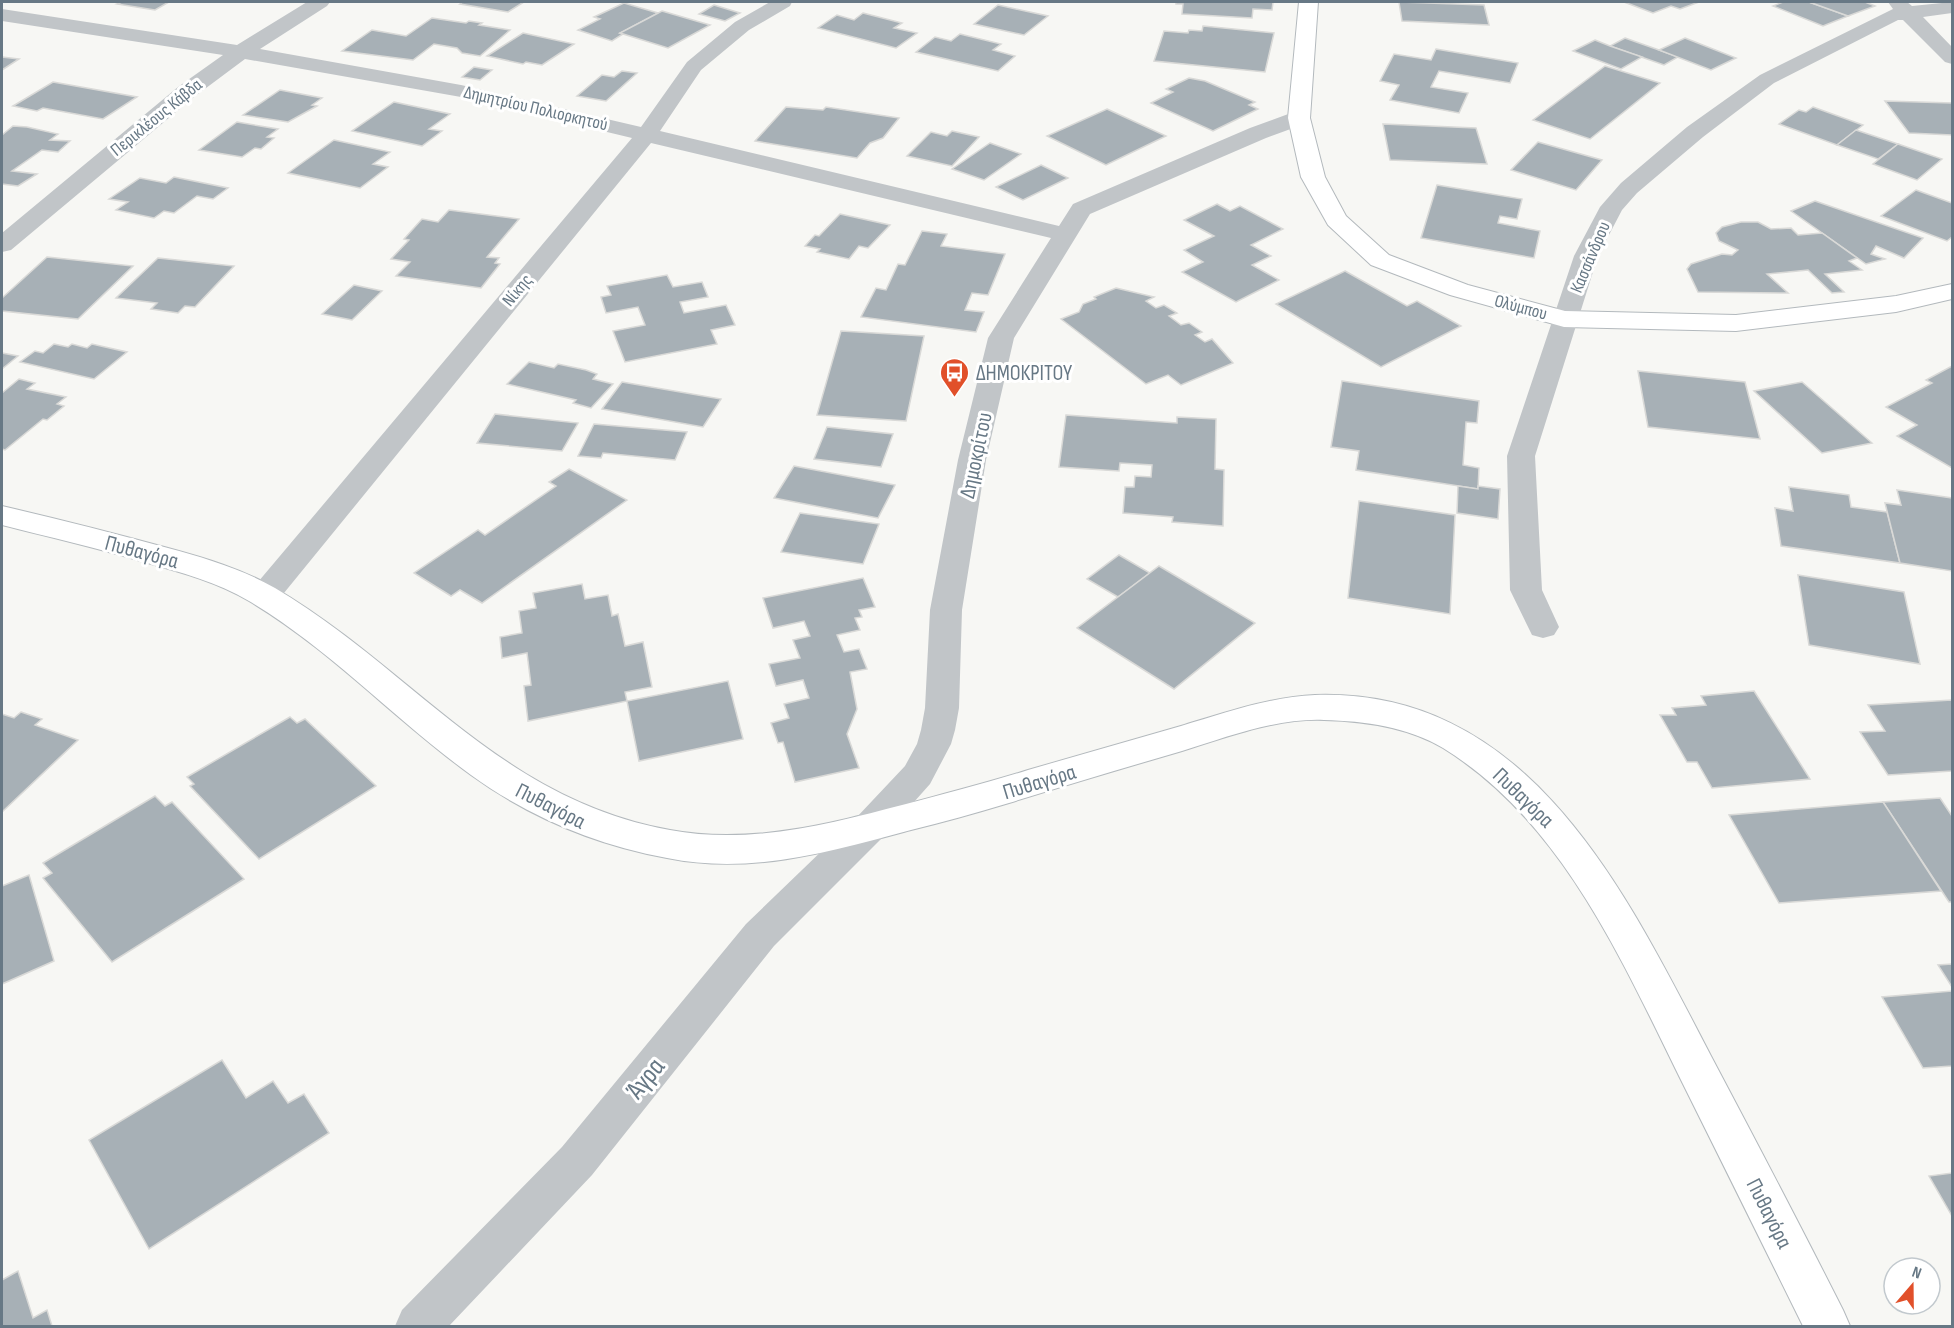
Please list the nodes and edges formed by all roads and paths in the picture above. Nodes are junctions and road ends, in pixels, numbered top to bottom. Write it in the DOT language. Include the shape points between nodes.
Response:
graph roads {
  1 [pos="320,2"];
  2 [pos="783,2"];
  3 [pos="1308,2"];
  4 [pos="1902,7"];
  5 [pos="1953,7"];
  6 [pos="2,15"];
  7 [pos="241,52"];
  8 [pos="1953,58"];
  9 [pos="1299,118"];
  10 [pos="646,135"];
  11 [pos="1064,234"];
  12 [pos="2,245"];
  13 [pos="1953,292"];
  14 [pos="1564,319"];
  15 [pos="2,516"];
  16 [pos="264,596"];
  17 [pos="1542,627"];
  18 [pos="869,828"];
  19 [pos="418,1326"];
  20 [pos="1827,1326"];
  1 -- 7 [label="street, Περικλέους Κάβδα"];
  2 -- 10 [label="street, Νίκης" via="742,26 694,66"];
  3 -- 9 [label="street, Ολύμπου"];
  4 -- 5 [label="street, Κασσάνδρου"];
  4 -- 8 [label="street"];
  4 -- 14 [label="street, Κασσάνδρου" via="1767,79 1695,132 1629,188 1612,207 1586,256"];
  6 -- 7 [label="street, Δημητρίου Πολιορκητού"];
  7 -- 10 [label="street, Δημητρίου Πολιορκητού" via="461,90"];
  7 -- 12 [label="street, Περικλέους Κάβδα" via="186,92"];
  9 -- 11 [label="street, Δημοκρίτου" via="1081,209"];
  9 -- 14 [label="street, Ολύμπου" via="1313,177 1336,220 1380,260 1459,290"];
  10 -- 11 [label="street, Δημητρίου Πολιορκητού"];
  10 -- 16 [label="street, Νίκης"];
  11 -- 18 [label="street, Δημοκρίτου" via="1000,338 972,460 948,599 942,708 934,744 918,775"];
  13 -- 14 [label="street, Ολύμπου" via="1896,304 1736,323"];
  14 -- 17 [label="street, Κασσάνδρου" via="1521,456 1526,590"];
  15 -- 16 [label="street, Πυθαγόρα" via="188,564"];
  16 -- 18 [label="street, Πυθαγόρα" via="336,647 471,758 538,801 581,821 639,839 721,850 768,848"];
  18 -- 19 [label="street, Άγρα" via="760,935 577,1161"];
  18 -- 20 [label="street, Πυθαγόρα" via="1206,731 1293,710 1322,707 1372,711 1439,731 1486,760 1520,788 1548,817 1588,871 1666,1012"];
}
